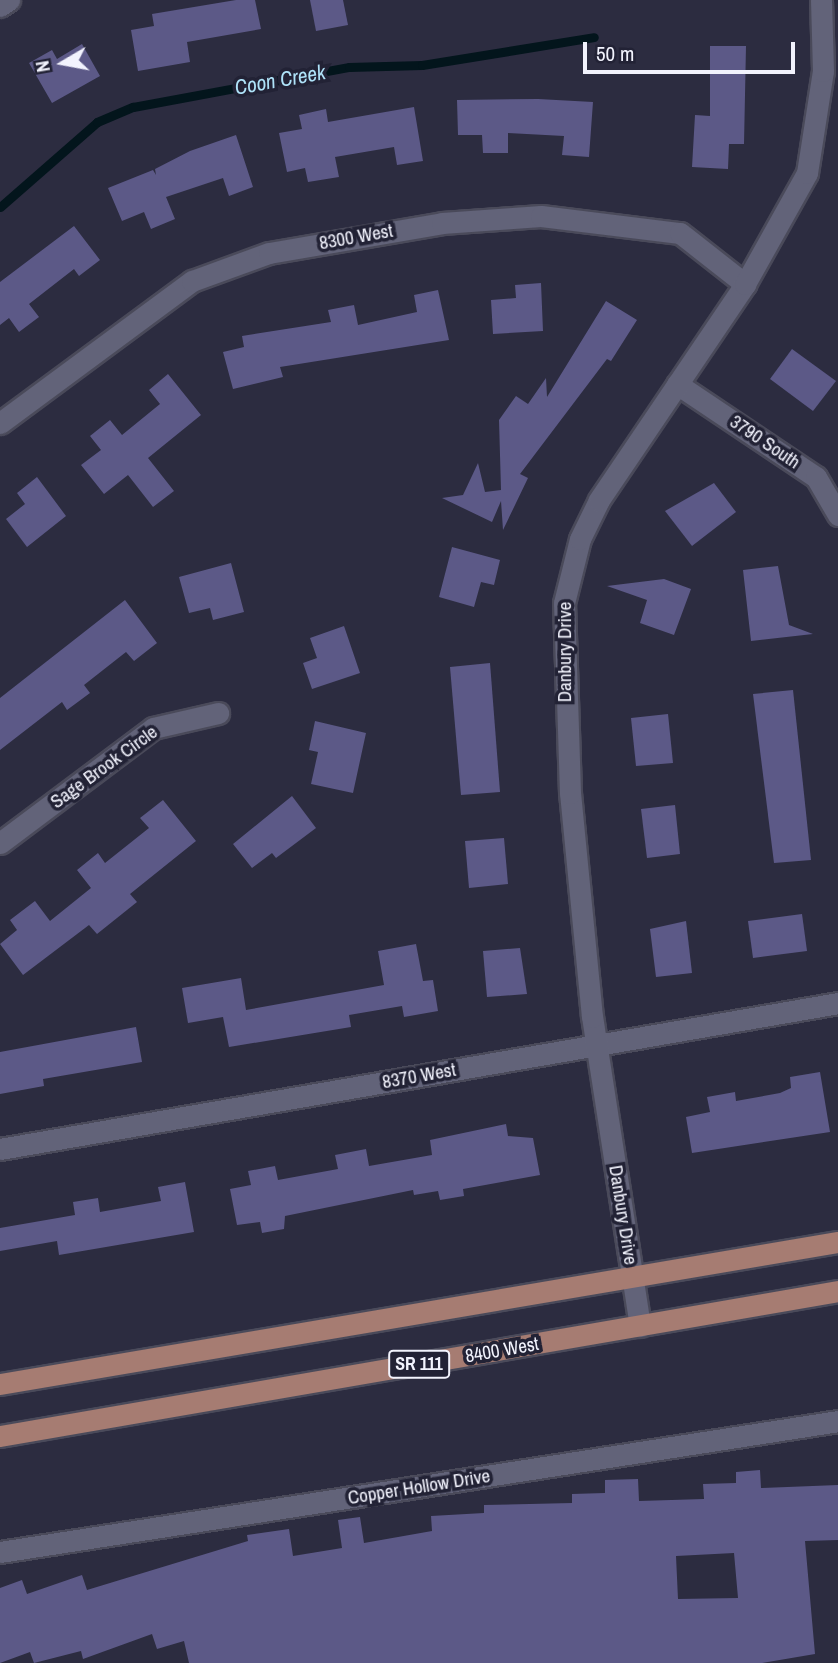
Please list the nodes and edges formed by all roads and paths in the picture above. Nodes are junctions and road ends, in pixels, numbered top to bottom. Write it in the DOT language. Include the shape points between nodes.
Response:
graph roads {
  1 [pos="9,0"];
  2 [pos="821,0"];
  3 [pos="0,6"];
  4 [pos="746,284"];
  5 [pos="677,384"];
  6 [pos="0,423"];
  7 [pos="838,515"];
  8 [pos="218,713"];
  9 [pos="0,843"];
  10 [pos="838,1003"];
  11 [pos="595,1045"];
  12 [pos="0,1149"];
  13 [pos="838,1242"];
  14 [pos="633,1278"];
  15 [pos="838,1291"];
  16 [pos="640,1326"];
  17 [pos="0,1384"];
  18 [pos="838,1421"];
  19 [pos="0,1436"];
  20 [pos="0,1552"];
  1 -- 3 [label="street"];
  2 -- 4 [label="street, Danbury Drive" via="823,71 807,173"];
  4 -- 5 [label="street, Danbury Drive"];
  4 -- 6 [label="street, 8300 West" via="680,233 541,216 464,220 269,253 229,263 181,288"];
  5 -- 7 [label="street, 3790 South" via="816,477"];
  5 -- 11 [label="street, Danbury Drive" via="599,500 580,539 564,603 570,793"];
  8 -- 9 [label="street, Sage Brook Circle" via="153,728"];
  10 -- 11 [label="street, 8370 West"];
  11 -- 12 [label="street, 8370 West"];
  11 -- 14 [label="street, Danbury Drive"];
  13 -- 14 [label="main road"];
  14 -- 16 [label="street, Danbury Drive"];
  14 -- 17 [label="main road"];
  15 -- 16 [label="main road, 8400 West / SR 111"];
  16 -- 19 [label="main road, 8400 West / SR 111"];
  18 -- 20 [label="street, Copper Hollow Drive"];
}
